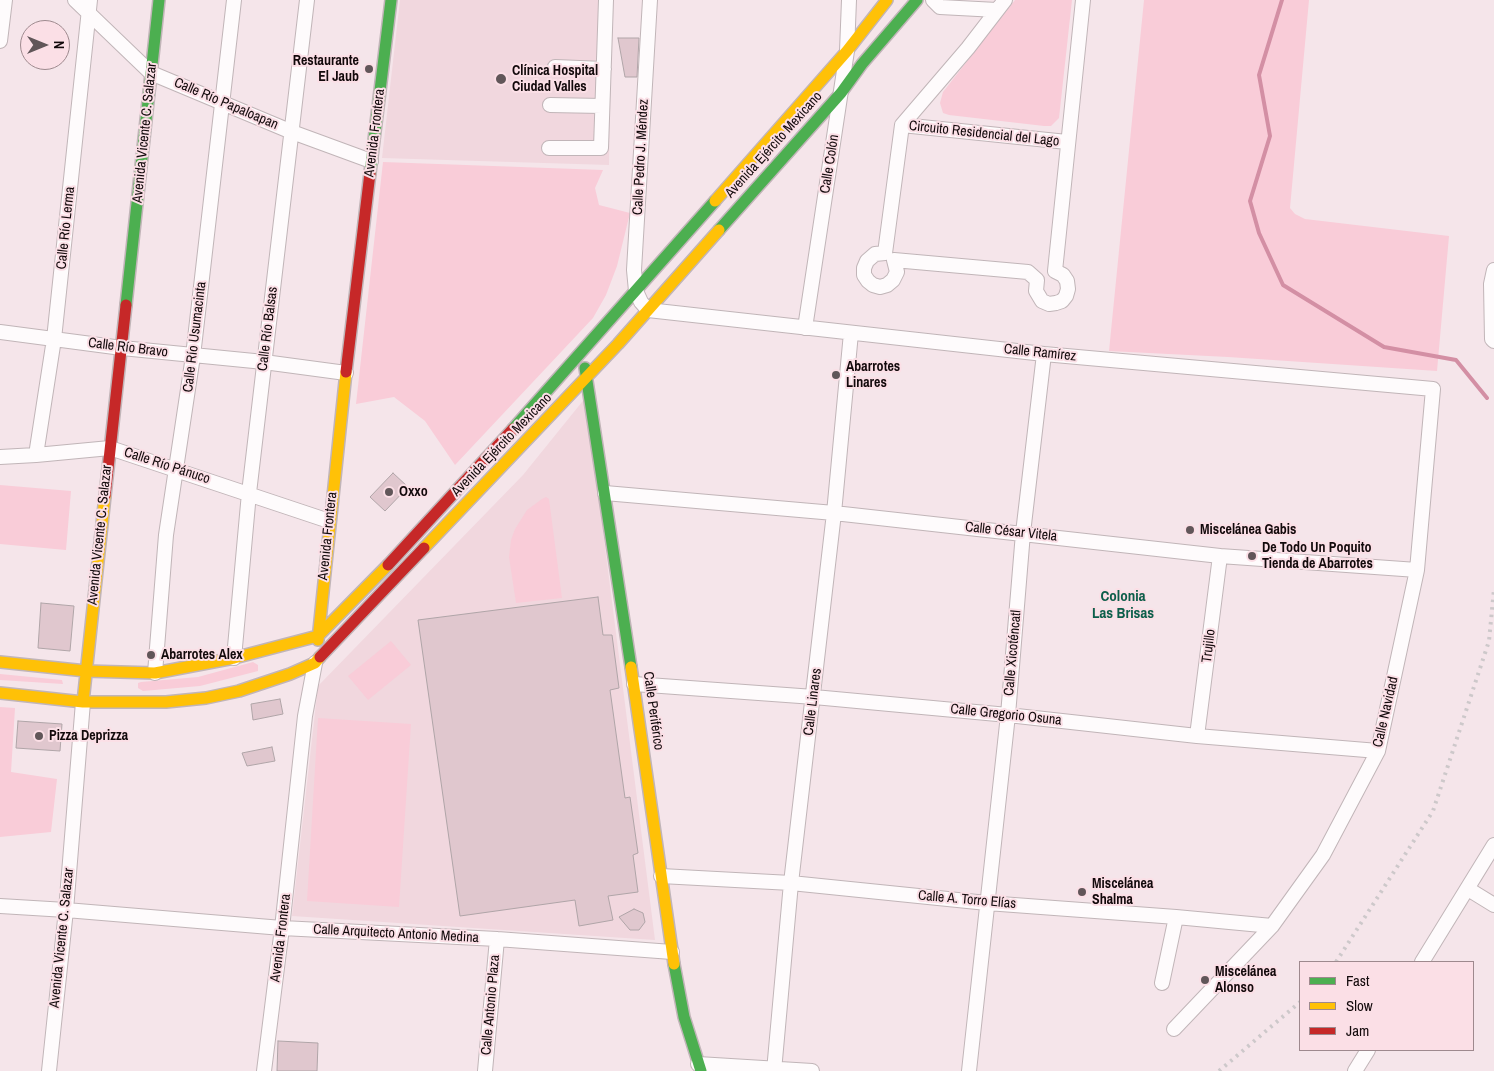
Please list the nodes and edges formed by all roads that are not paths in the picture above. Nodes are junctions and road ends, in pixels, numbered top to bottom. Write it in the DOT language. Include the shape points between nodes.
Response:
graph roads {
  1 [pos="4,0"];
  2 [pos="75,0"];
  3 [pos="159,0"];
  4 [pos="234,0"];
  5 [pos="306,0"];
  6 [pos="391,0"];
  7 [pos="606,0"];
  8 [pos="650,0"];
  9 [pos="849,0"];
  10 [pos="887,0"];
  11 [pos="917,0"];
  12 [pos="933,0"];
  13 [pos="1083,0"];
  14 [pos="1001,5"];
  15 [pos="90,6"];
  16 [pos="0,41"];
  17 [pos="847,51"];
  18 [pos="555,67"];
  19 [pos="604,69"];
  20 [pos="151,72"];
  21 [pos="841,93"];
  22 [pos="221,103"];
  23 [pos="550,105"];
  24 [pos="602,106"];
  25 [pos="902,125"];
  26 [pos="292,132"];
  27 [pos="1067,142"];
  28 [pos="549,148"];
  29 [pos="372,161"];
  30 [pos="1494,270"];
  31 [pos="636,291"];
  32 [pos="648,310"];
  33 [pos="805,328"];
  34 [pos="0,332"];
  35 [pos="851,333"];
  36 [pos="54,339"];
  37 [pos="1494,341"];
  38 [pos="122,348"];
  39 [pos="581,354"];
  40 [pos="1044,354"];
  41 [pos="193,356"];
  42 [pos="264,362"];
  43 [pos="346,373"];
  44 [pos="587,376"];
  45 [pos="1433,389"];
  46 [pos="110,448"];
  47 [pos="36,456"];
  48 [pos="0,457"];
  49 [pos="177,470"];
  50 [pos="249,493"];
  51 [pos="605,494"];
  52 [pos="834,513"];
  53 [pos="329,521"];
  54 [pos="1024,533"];
  55 [pos="1220,556"];
  56 [pos="1417,570"];
  57 [pos="318,636"];
  58 [pos="234,658"];
  59 [pos="0,662"];
  60 [pos="315,663"];
  61 [pos="86,671"];
  62 [pos="155,673"];
  63 [pos="634,684"];
  64 [pos="0,693"];
  65 [pos="814,697"];
  66 [pos="83,702"];
  67 [pos="1008,715"];
  68 [pos="1198,736"];
  69 [pos="1378,751"];
  70 [pos="1494,845"];
  71 [pos="661,876"];
  72 [pos="791,883"];
  73 [pos="1468,889"];
  74 [pos="987,903"];
  75 [pos="1494,905"];
  76 [pos="0,906"];
  77 [pos="66,910"];
  78 [pos="1176,917"];
  79 [pos="1272,926"];
  80 [pos="282,928"];
  81 [pos="497,939"];
  82 [pos="672,952"];
  83 [pos="1423,961"];
  84 [pos="1162,983"];
  85 [pos="1174,1029"];
  86 [pos="1367,1051"];
  87 [pos="700,1068"];
  88 [pos="774,1070"];
  89 [pos="49,1071"];
  90 [pos="264,1071"];
  91 [pos="485,1071"];
  92 [pos="812,1071"];
  93 [pos="969,1071"];
  94 [pos="1355,1071"];
  1 -- 16 [label="street"];
  2 -- 15 [label="street, Calle Río Papaloapan"];
  3 -- 20 [label="main road, Avenida Vicente C. Salazar"];
  4 -- 22 [label="street, Calle Río Usumacinta"];
  5 -- 26 [label="street, Calle Río Balsas"];
  6 -- 29 [label="main road, Avenida Frontera"];
  7 -- 19 [label="street"];
  8 -- 31 [label="street, Calle Pedro J. Méndez" via="634,270"];
  9 -- 17 [label="street, Calle Colón"];
  10 -- 17 [label="main road, Avenida Ejército Mexicano"];
  11 -- 21 [label="main road, Avenida Ejército Mexicano"];
  12 -- 14 [label="street" via="940,7"];
  13 -- 27 [label="street, Circuito Residencial del Lago"];
  14 -- 25 [label="street, Circuito Residencial del Lago"];
  15 -- 20 [label="street, Calle Río Papaloapan"];
  15 -- 36 [label="street, Calle Río Lerma"];
  17 -- 21 [label="street, Calle Colón"];
  17 -- 31 [label="main road, Avenida Ejército Mexicano"];
  18 -- 19 [label="street"];
  19 -- 24 [label="street"];
  20 -- 22 [label="street, Calle Río Papaloapan"];
  20 -- 38 [label="main road, Avenida Vicente C. Salazar"];
  21 -- 32 [label="main road, Avenida Ejército Mexicano"];
  21 -- 33 [label="street, Calle Colón"];
  22 -- 26 [label="street, Calle Río Papaloapan"];
  22 -- 41 [label="street, Calle Río Usumacinta"];
  23 -- 24 [label="street"];
  24 -- 28 [label="street" via="601,148"];
  25 -- 27 [label="street, Circuito Residencial del Lago"];
  25 -- 27 [label="street, Circuito Residencial del Lago" via="885,253 875,254 866,261 864,274 868,281 873,285 887,285 897,272 894,260 1028,272 1037,280 1036,291 1042,301 1049,304 1062,301 1068,289 1063,275 1055,271"];
  26 -- 29 [label="street, Calle Río Papaloapan"];
  26 -- 42 [label="street, Calle Río Balsas"];
  29 -- 43 [label="main road, Avenida Frontera"];
  30 -- 37 [label="street"];
  31 -- 32 [label="street, Calle Pedro J. Méndez"];
  31 -- 39 [label="main road, Avenida Ejército Mexicano"];
  32 -- 33 [label="street, Calle Ramírez"];
  32 -- 44 [label="main road, Avenida Ejército Mexicano"];
  33 -- 35 [label="street, Calle Ramírez"];
  34 -- 36 [label="street, Calle Río Bravo"];
  35 -- 40 [label="street, Calle Ramírez"];
  35 -- 52 [label="street, Calle Linares"];
  36 -- 38 [label="street, Calle Río Bravo"];
  36 -- 47 [label="street, Calle Río Lerma"];
  38 -- 41 [label="street, Calle Río Bravo"];
  38 -- 46 [label="main road, Avenida Vicente C. Salazar"];
  39 -- 44 [label="main road, Calle Periférico"];
  39 -- 57 [label="main road, Avenida Ejército Mexicano" via="398,554"];
  40 -- 45 [label="street, Calle Ramírez"];
  40 -- 54 [label="street, Calle Xicoténcatl"];
  41 -- 42 [label="street, Calle Río Bravo"];
  41 -- 49 [label="street, Calle Río Usumacinta"];
  42 -- 43 [label="street, Calle Río Bravo"];
  42 -- 50 [label="street, Calle Río Balsas"];
  43 -- 53 [label="main road, Avenida Frontera"];
  44 -- 51 [label="main road, Calle Periférico"];
  44 -- 60 [label="main road, Avenida Ejército Mexicano"];
  45 -- 56 [label="street, Calle Navidad"];
  46 -- 47 [label="street, Calle Río Pánuco"];
  46 -- 49 [label="street, Calle Río Pánuco"];
  46 -- 61 [label="main road, Avenida Vicente C. Salazar"];
  47 -- 48 [label="street, Calle Río Pánuco"];
  49 -- 50 [label="street, Calle Río Pánuco"];
  49 -- 62 [label="street, Calle Río Usumacinta" via="166,535"];
  50 -- 53 [label="street, Calle Río Pánuco"];
  50 -- 58 [label="street, Calle Río Balsas"];
  51 -- 52 [label="street, Calle César Vitela"];
  51 -- 63 [label="main road, Calle Periférico"];
  52 -- 54 [label="street, Calle César Vitela"];
  52 -- 65 [label="street, Calle Linares"];
  53 -- 57 [label="main road, Avenida Frontera"];
  54 -- 55 [label="street, Calle César Vitela"];
  54 -- 67 [label="street, Calle Xicoténcatl"];
  55 -- 56 [label="street, Calle César Vitela"];
  55 -- 68 [label="street, Trujillo"];
  56 -- 69 [label="street, Calle Navidad"];
  57 -- 58 [label="main road"];
  57 -- 60 [label="main road, Avenida Frontera"];
  58 -- 62 [label="main road"];
  59 -- 61 [label="main road"];
  60 -- 66 [label="main road, Avenida Ejército Mexicano" via="247,688 206,698 166,702"];
  60 -- 80 [label="street, Avenida Frontera" via="305,716"];
  61 -- 62 [label="main road"];
  61 -- 66 [label="main road, Avenida Vicente C. Salazar"];
  63 -- 65 [label="street, Calle Gregorio Osuna"];
  63 -- 71 [label="main road, Calle Periférico"];
  64 -- 66 [label="main road, Avenida Ejército Mexicano"];
  65 -- 67 [label="street, Calle Gregorio Osuna"];
  65 -- 72 [label="street, Calle Linares"];
  66 -- 77 [label="street, Avenida Vicente C. Salazar"];
  67 -- 68 [label="street, Calle Gregorio Osuna"];
  67 -- 74 [label="street, Calle Xicoténcatl"];
  68 -- 69 [label="street, Calle Gregorio Osuna"];
  69 -- 79 [label="street, Calle Navidad" via="1322,855"];
  70 -- 73 [label="street"];
  71 -- 72 [label="street, Calle A. Torro Elías"];
  71 -- 82 [label="main road, Calle Periférico"];
  72 -- 74 [label="street, Calle A. Torro Elías"];
  72 -- 88 [label="street, Calle Linares"];
  73 -- 75 [label="street"];
  73 -- 83 [label="street"];
  74 -- 78 [label="street, Calle A. Torro Elías"];
  74 -- 93 [label="street, Calle Xicoténcatl"];
  76 -- 77 [label="street, Calle Arquitecto Antonio Medina"];
  77 -- 80 [label="street, Calle Arquitecto Antonio Medina"];
  77 -- 89 [label="street, Avenida Vicente C. Salazar"];
  78 -- 79 [label="street, Calle A. Torro Elías"];
  78 -- 84 [label="street"];
  79 -- 85 [label="street, Calle Navidad"];
  80 -- 81 [label="street, Calle Arquitecto Antonio Medina"];
  80 -- 90 [label="street, Avenida Frontera"];
  81 -- 82 [label="street, Calle Arquitecto Antonio Medina"];
  81 -- 91 [label="street, Calle Antonio Plaza"];
  82 -- 87 [label="main road, Calle Periférico" via="684,1017"];
  86 -- 94 [label="street"];
  87 -- 88 [label="street"];
  88 -- 92 [label="street"];
}
